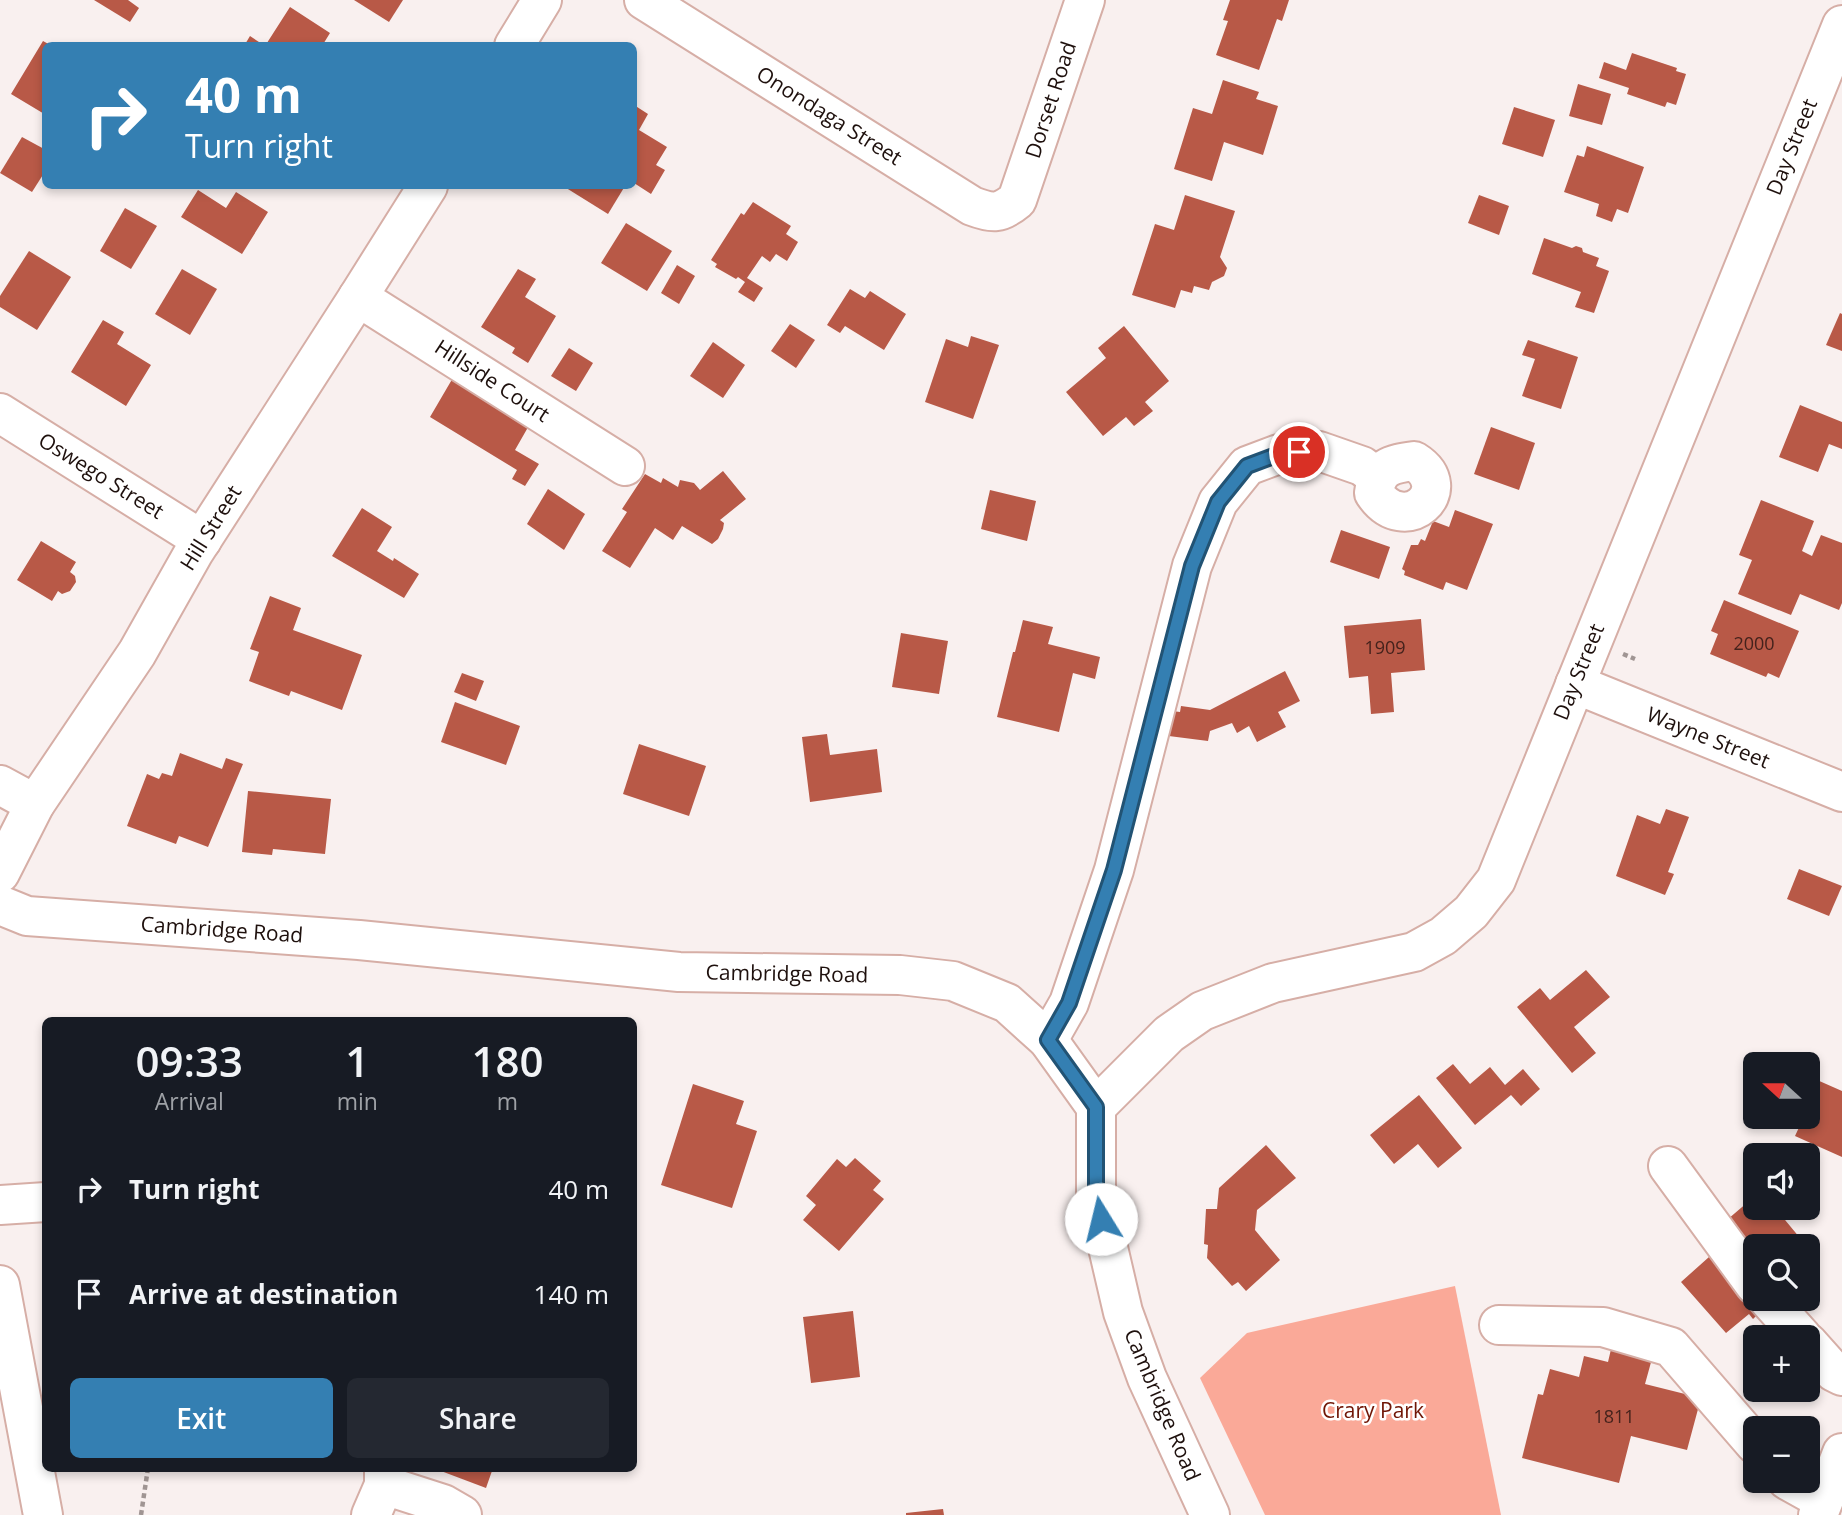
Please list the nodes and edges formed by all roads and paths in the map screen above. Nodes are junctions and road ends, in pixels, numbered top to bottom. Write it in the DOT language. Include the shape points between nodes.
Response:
graph roads {
  1 [pos="542,0"];
  2 [pos="643,0"];
  3 [pos="1085,0"];
  4 [pos="1842,25"];
  5 [pos="516,42"];
  6 [pos="426,189"];
  7 [pos="1017,200"];
  8 [pos="358,298"];
  9 [pos="0,413"];
  10 [pos="625,466"];
  11 [pos="1377,477"];
  12 [pos="202,540"];
  13 [pos="1575,684"];
  14 [pos="0,785"];
  15 [pos="1842,792"];
  16 [pos="35,804"];
  17 [pos="0,873"];
  18 [pos="0,905"];
  19 [pos="1048,1040"];
  20 [pos="1096,1107"];
  21 [pos="1668,1166"];
  22 [pos="42,1202"];
  23 [pos="0,1205"];
  24 [pos="1743,1269"];
  25 [pos="0,1285"];
  26 [pos="1779,1311"];
  27 [pos="1499,1325"];
  28 [pos="1791,1325"];
  29 [pos="1820,1357"];
  30 [pos="1842,1376"];
  31 [pos="1743,1430"];
  32 [pos="1842,1453"];
  33 [pos="147,1472"];
  34 [pos="380,1489"];
  35 [pos="1803,1493"];
  36 [pos="1821,1508"];
  37 [pos="43,1515"];
  38 [pos="141,1515"];
  39 [pos="462,1515"];
  40 [pos="1210,1515"];
  1 -- 5 [label="street"];
  2 -- 7 [label="street, Onondaga Street" via="972,206 1003,211"];
  3 -- 7 [label="street, Dorset Road"];
  4 -- 13 [label="street, Day Street"];
  6 -- 8 [label="street, Hill Street"];
  8 -- 10 [label="street, Hillside Court"];
  8 -- 12 [label="street, Hill Street"];
  9 -- 12 [label="street, Oswego Street"];
  11 -- 19 [label="street" via="1362,466 1319,451 1279,454 1247,466 1218,502 1192,566 1114,870 1069,1003"];
  12 -- 16 [label="street, Hill Street" via="137,653"];
  13 -- 15 [label="street, Wayne Street"];
  13 -- 20 [label="street, Day Street" via="1496,880 1471,912 1443,936 1414,952 1273,983 1202,1011 1169,1034"];
  14 -- 16 [label="street"];
  16 -- 17 [label="street, Hill Street"];
  18 -- 19 [label="street, Cambridge Road" via="27,916 359,940 679,972 900,975 953,981 1007,1003"];
  19 -- 20 [label="street, Cambridge Road"];
  20 -- 40 [label="street, Cambridge Road" via="1096,1196 1123,1312 1147,1378"];
  21 -- 24 [label="street"];
  22 -- 23 [label="street"];
  25 -- 37 [label="street"];
  26 -- 28 [label="street"];
  27 -- 31 [label="street" via="1603,1327 1671,1347"];
  29 -- 30 [label="street"];
  32 -- 36 [label="street"];
  33 -- 38 [label="path"];
  34 -- 39 [label="street" via="443,1504"];
  35 -- 36 [label="street"];
}
